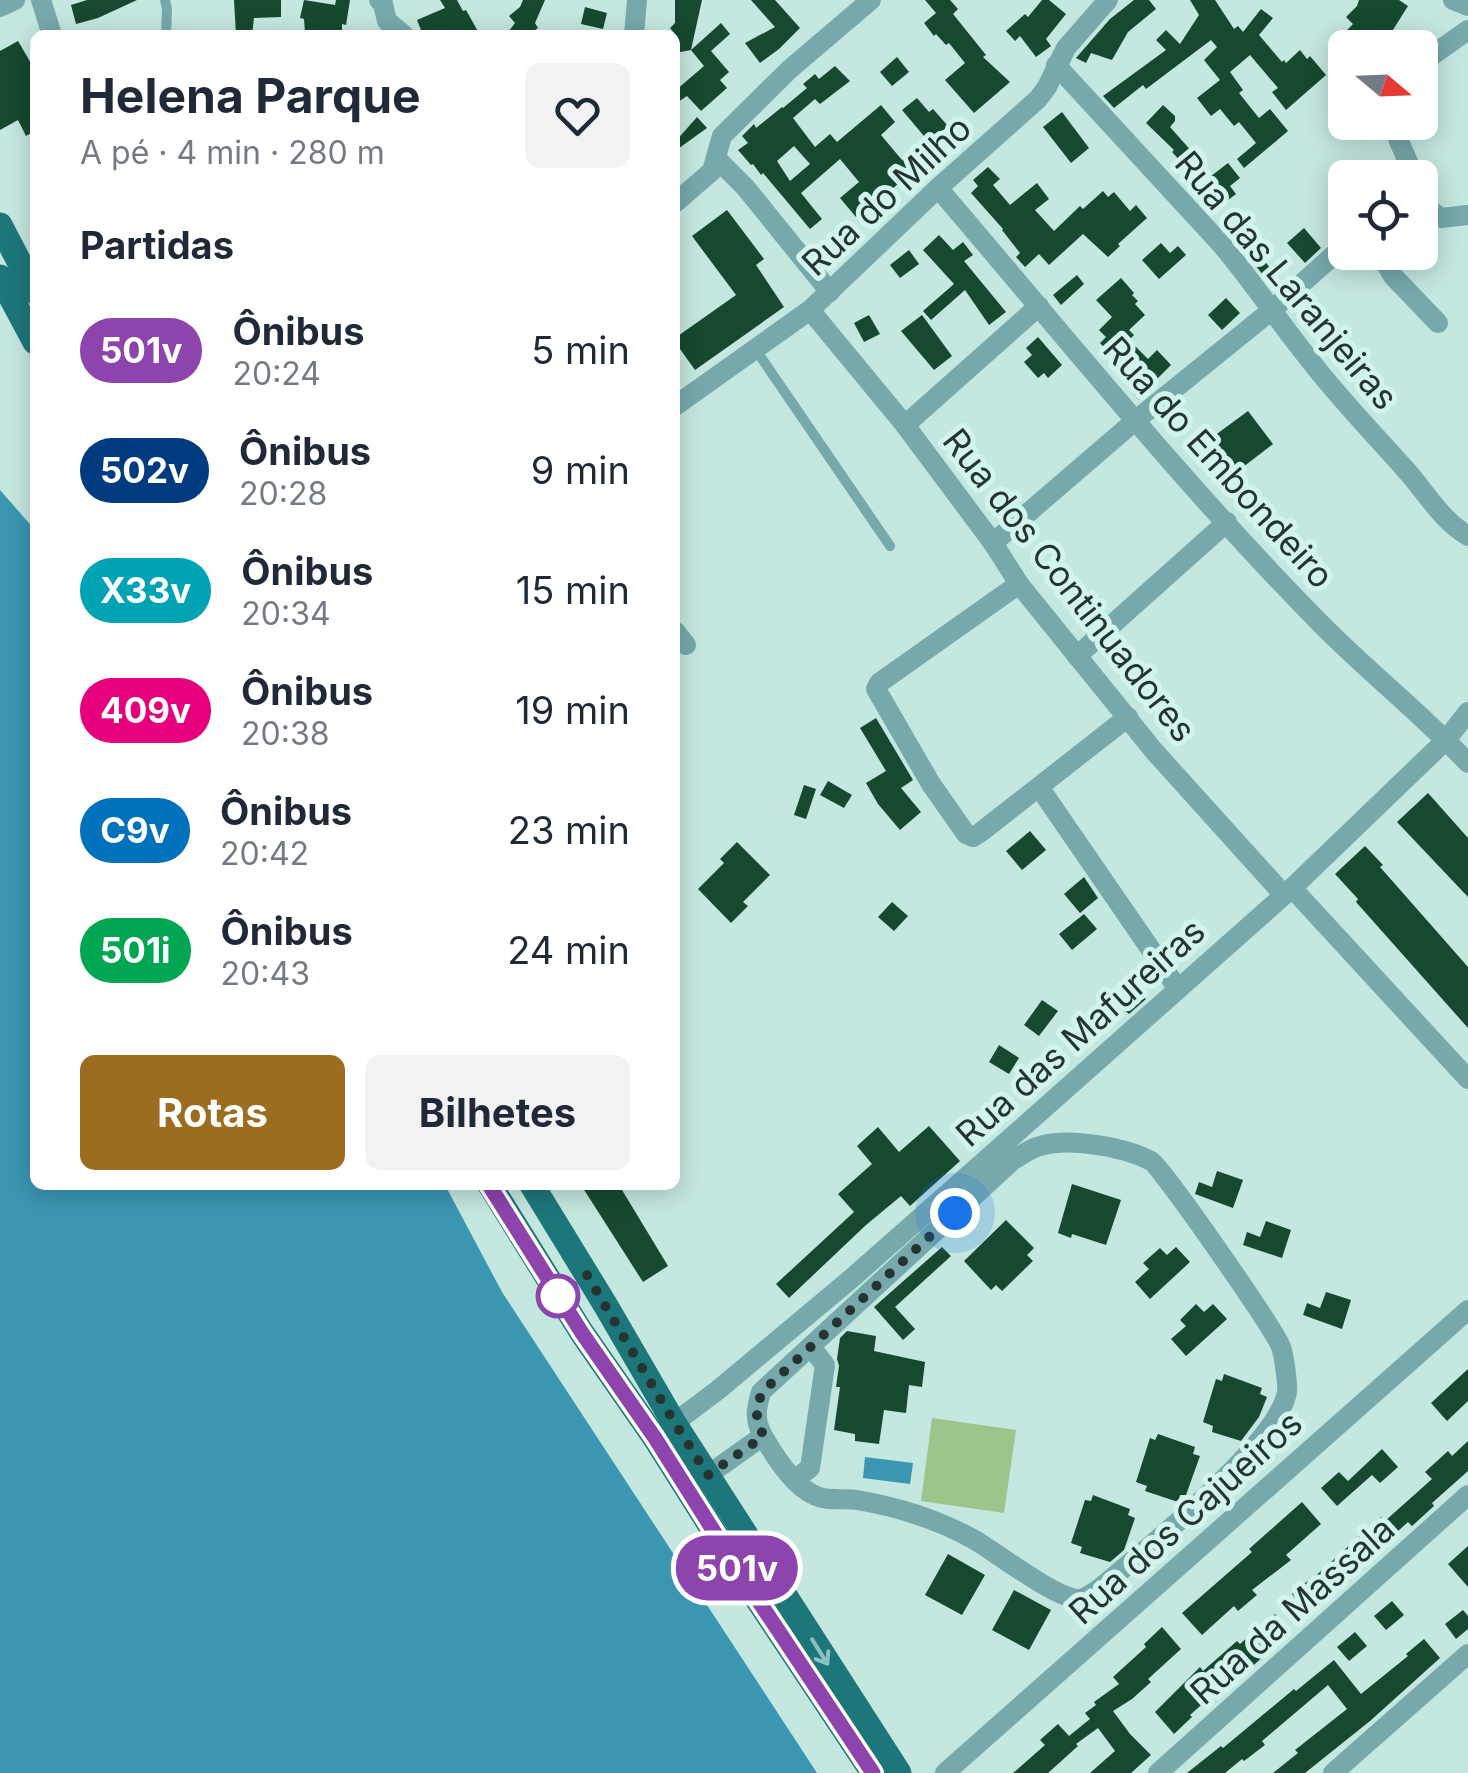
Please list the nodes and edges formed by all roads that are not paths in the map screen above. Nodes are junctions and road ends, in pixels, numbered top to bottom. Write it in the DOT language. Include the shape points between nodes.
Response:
graph roads {
  1 [pos="15,0"];
  2 [pos="41,0"];
  3 [pos="165,0"];
  4 [pos="379,0"];
  5 [pos="637,0"];
  6 [pos="870,0"];
  7 [pos="1108,0"];
  8 [pos="1454,0"];
  9 [pos="1468,6"];
  10 [pos="0,8"];
  11 [pos="50,30"];
  12 [pos="167,30"];
  13 [pos="391,30"];
  14 [pos="634,30"];
  15 [pos="1468,30"];
  16 [pos="1438,51"];
  17 [pos="1056,65"];
  18 [pos="716,158"];
  19 [pos="938,188"];
  20 [pos="680,200"];
  21 [pos="1468,214"];
  22 [pos="1438,215"];
  23 [pos="0,224"];
  24 [pos="1328,259"];
  25 [pos="1390,270"];
  26 [pos="0,278"];
  27 [pos="30,282"];
  28 [pos="830,292"];
  29 [pos="1039,306"];
  30 [pos="810,310"];
  31 [pos="1272,310"];
  32 [pos="1438,324"];
  33 [pos="30,333"];
  34 [pos="756,350"];
  35 [pos="680,403"];
  36 [pos="1136,420"];
  37 [pos="905,425"];
  38 [pos="1227,522"];
  39 [pos="1468,536"];
  40 [pos="993,543"];
  41 [pos="890,546"];
  42 [pos="1019,584"];
  43 [pos="1077,656"];
  44 [pos="1468,712"];
  45 [pos="1128,717"];
  46 [pos="1446,740"];
  47 [pos="1468,763"];
  48 [pos="1039,787"];
  49 [pos="1288,892"];
  50 [pos="1178,989"];
  51 [pos="1468,1079"];
  52 [pos="493,1190"];
  53 [pos="535,1190"];
  54 [pos="1468,1310"];
  55 [pos="810,1347"];
  56 [pos="664,1430"];
  57 [pos="764,1436"];
  58 [pos="708,1475"];
  59 [pos="794,1480"];
  60 [pos="1468,1495"];
  61 [pos="1468,1654"];
  62 [pos="873,1773"];
  63 [pos="899,1773"];
  64 [pos="945,1773"];
  65 [pos="1158,1773"];
  66 [pos="1333,1773"];
  1 -- 10 [label="street"];
  2 -- 11 [label="street"];
  3 -- 12 [label="lane"];
  4 -- 13 [label="street"];
  5 -- 14 [label="street"];
  6 -- 18 [label="street" via="758,99 722,136"];
  7 -- 17 [label="street, Rua do Milho"];
  8 -- 9 [label="street"];
  15 -- 16 [label="street"];
  17 -- 19 [label="street, Rua do Milho" via="1038,98"];
  17 -- 31 [label="street, Rua das Laranjeiras" via="1220,243"];
  18 -- 20 [label="street" via="705,180"];
  18 -- 28 [label="street"];
  19 -- 28 [label="street, Rua do Milho"];
  19 -- 29 [label="street, Rua do Embondeiro"];
  21 -- 22 [label="street"];
  23 -- 27 [label="main road"];
  24 -- 31 [label="street"];
  25 -- 32 [label="street"];
  26 -- 33 [label="main road"];
  28 -- 30 [label="street, Rua do Milho"];
  29 -- 36 [label="street, Rua do Embondeiro"];
  29 -- 37 [label="street"];
  30 -- 34 [label="street, Rua do Milho"];
  30 -- 37 [label="street, Rua dos Continuadores"];
  31 -- 36 [label="street"];
  31 -- 39 [label="street, Rua das Laranjeiras" via="1444,518"];
  34 -- 35 [label="street, Rua do Milho"];
  34 -- 41 [label="lane"];
  36 -- 38 [label="street, Rua do Embondeiro"];
  36 -- 40 [label="street"];
  37 -- 40 [label="street, Rua dos Continuadores"];
  38 -- 43 [label="street"];
  38 -- 46 [label="street, Rua do Embondeiro" via="1320,624"];
  40 -- 42 [label="street, Rua dos Continuadores"];
  42 -- 43 [label="street, Rua dos Continuadores"];
  42 -- 48 [label="street" via="876,688 968,836"];
  43 -- 45 [label="street, Rua dos Continuadores"];
  44 -- 46 [label="street, Rua das Mafureiras"];
  45 -- 48 [label="street"];
  45 -- 49 [label="street, Rua dos Continuadores"];
  46 -- 47 [label="street, Rua do Embondeiro"];
  46 -- 49 [label="street, Rua das Mafureiras"];
  48 -- 50 [label="street"];
  49 -- 50 [label="street, Rua das Mafureiras"];
  49 -- 51 [label="street, Rua dos Continuadores"];
  50 -- 56 [label="street, Rua das Mafureiras" via="852,1278"];
  52 -- 56 [label="main road" via="582,1333"];
  53 -- 56 [label="main road" via="606,1306"];
  54 -- 64 [label="street, Rua dos Cajueiros"];
  55 -- 57 [label="street" via="762,1392 755,1411"];
  55 -- 59 [label="street" via="825,1365 810,1468"];
  55 -- 59 [label="street" via="1013,1160 1071,1140 1154,1162 1282,1348 1287,1392 1272,1426 1226,1478 1082,1599 1062,1596 934,1519 850,1498 820,1498"];
  56 -- 58 [label="main road"];
  56 -- 62 [label="main road" via="742,1576"];
  57 -- 58 [label="street"];
  57 -- 59 [label="street"];
  58 -- 63 [label="main road, one-way"];
  60 -- 65 [label="street, Rua da Massala"];
  61 -- 66 [label="street"];
}
